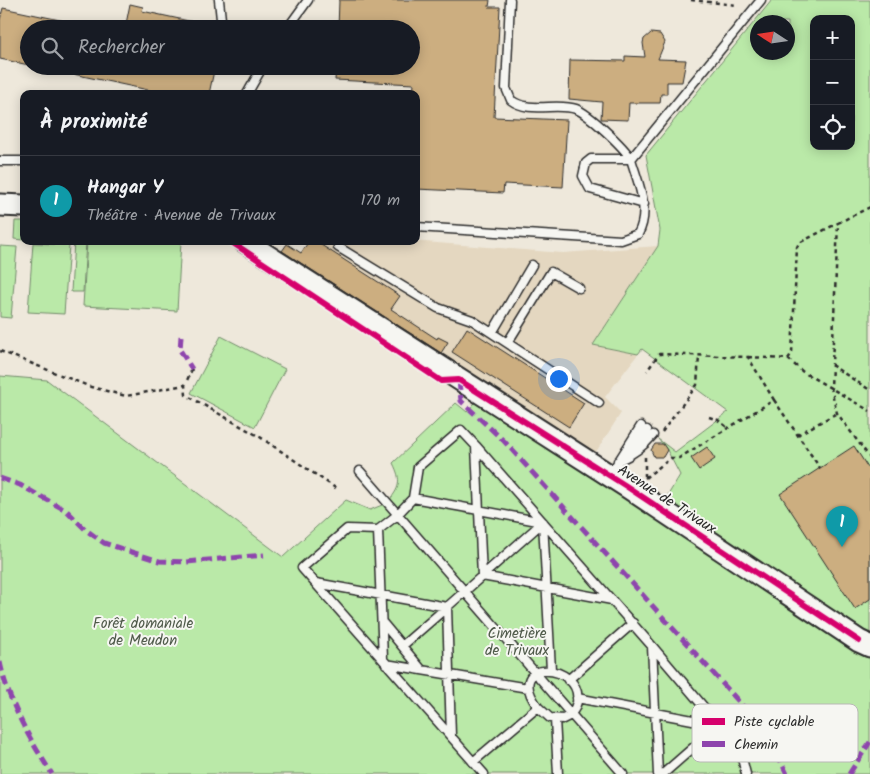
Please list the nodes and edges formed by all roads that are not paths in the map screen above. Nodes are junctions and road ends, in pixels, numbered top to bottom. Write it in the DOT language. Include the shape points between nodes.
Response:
graph roads {
  1 [pos="219,0"];
  2 [pos="308,0"];
  3 [pos="510,0"];
  4 [pos="761,0"];
  5 [pos="221,20"];
  6 [pos="294,20"];
  7 [pos="258,75"];
  8 [pos="249,90"];
  9 [pos="631,159"];
  10 [pos="0,161"];
  11 [pos="20,161"];
  12 [pos="644,204"];
  13 [pos="0,205"];
  14 [pos="20,206"];
  15 [pos="420,227"];
  16 [pos="251,245"];
  17 [pos="338,247"];
  18 [pos="532,265"];
  19 [pos="579,288"];
  20 [pos="492,333"];
  21 [pos="508,342"];
  22 [pos="599,403"];
  23 [pos="476,446"];
  24 [pos="614,468"];
  25 [pos="360,471"];
  26 [pos="413,498"];
  27 [pos="478,510"];
  28 [pos="396,516"];
  29 [pos="543,522"];
  30 [pos="378,530"];
  31 [pos="482,576"];
  32 [pos="316,583"];
  33 [pos="546,588"];
  34 [pos="463,592"];
  35 [pos="381,595"];
  36 [pos="612,600"];
  37 [pos="447,607"];
  38 [pos="382,622"];
  39 [pos="633,623"];
  40 [pos="402,646"];
  41 [pos="652,646"];
  42 [pos="866,646"];
  43 [pos="384,661"];
  44 [pos="422,670"];
  45 [pos="551,670"];
  46 [pos="534,673"];
  47 [pos="449,675"];
  48 [pos="568,680"];
  49 [pos="528,688"];
  50 [pos="577,698"];
  51 [pos="701,704"];
  52 [pos="538,707"];
  53 [pos="655,712"];
  54 [pos="571,715"];
  55 [pos="554,719"];
  56 [pos="692,720"];
  57 [pos="451,736"];
  58 [pos="692,749"];
  59 [pos="473,762"];
  60 [pos="484,774"];
  61 [pos="558,774"];
  62 [pos="623,774"];
  63 [pos="658,774"];
  64 [pos="664,774"];
  1 -- 5 [label="lane"];
  2 -- 6 [label="lane"];
  3 -- 9 [label="lane" via="506,88 511,100 523,106 576,109 623,146"];
  4 -- 9 [label="lane"];
  7 -- 8 [label="lane"];
  9 -- 12 [label="lane"];
  9 -- 12 [label="lane" via="591,158 586,163 583,176 590,189"];
  10 -- 11 [label="lane"];
  12 -- 15 [label="lane" via="644,223 638,234 621,240"];
  13 -- 14 [label="main road"];
  16 -- 24 [label="main road, Avenue de Trivaux"];
  17 -- 20 [label="lane" via="438,308 472,320"];
  18 -- 20 [label="lane"];
  19 -- 21 [label="lane" via="550,272"];
  20 -- 21 [label="lane"];
  21 -- 22 [label="lane"];
  23 -- 26 [label="lane" via="461,430 418,467"];
  23 -- 27 [label="lane"];
  23 -- 29 [label="lane"];
  24 -- 24 [label="lane" via="646,443 649,432"];
  24 -- 42 [label="main road, Avenue de Trivaux"];
  25 -- 28 [label="lane"];
  26 -- 27 [label="lane"];
  26 -- 28 [label="lane"];
  27 -- 29 [label="lane"];
  27 -- 31 [label="lane"];
  28 -- 30 [label="lane"];
  28 -- 34 [label="lane"];
  29 -- 31 [label="lane"];
  29 -- 33 [label="lane"];
  29 -- 36 [label="lane"];
  30 -- 32 [label="lane" via="347,529 302,568"];
  30 -- 35 [label="lane"];
  31 -- 33 [label="lane"];
  31 -- 34 [label="lane"];
  32 -- 35 [label="lane"];
  32 -- 43 [label="lane"];
  33 -- 36 [label="lane"];
  33 -- 45 [label="lane"];
  34 -- 37 [label="lane"];
  34 -- 46 [label="lane"];
  35 -- 37 [label="lane"];
  35 -- 38 [label="lane"];
  36 -- 39 [label="lane"];
  37 -- 40 [label="lane"];
  37 -- 47 [label="lane"];
  38 -- 40 [label="lane"];
  38 -- 43 [label="lane"];
  39 -- 41 [label="lane"];
  39 -- 48 [label="lane"];
  40 -- 44 [label="lane"];
  41 -- 51 [label="lane"];
  41 -- 53 [label="lane"];
  43 -- 44 [label="lane"];
  43 -- 57 [label="lane"];
  44 -- 47 [label="lane"];
  45 -- 46 [label="lane"];
  45 -- 48 [label="lane"];
  46 -- 49 [label="lane"];
  46 -- 54 [label="lane"];
  47 -- 49 [label="lane"];
  47 -- 57 [label="lane"];
  48 -- 50 [label="lane"];
  49 -- 52 [label="lane"];
  50 -- 53 [label="lane"];
  50 -- 54 [label="lane"];
  52 -- 55 [label="lane"];
  52 -- 59 [label="lane"];
  53 -- 56 [label="lane"];
  53 -- 63 [label="lane"];
  54 -- 55 [label="lane" via="563,720"];
  54 -- 62 [label="lane"];
  55 -- 61 [label="lane"];
  57 -- 59 [label="lane"];
  58 -- 64 [label="lane"];
  59 -- 60 [label="lane"];
}
